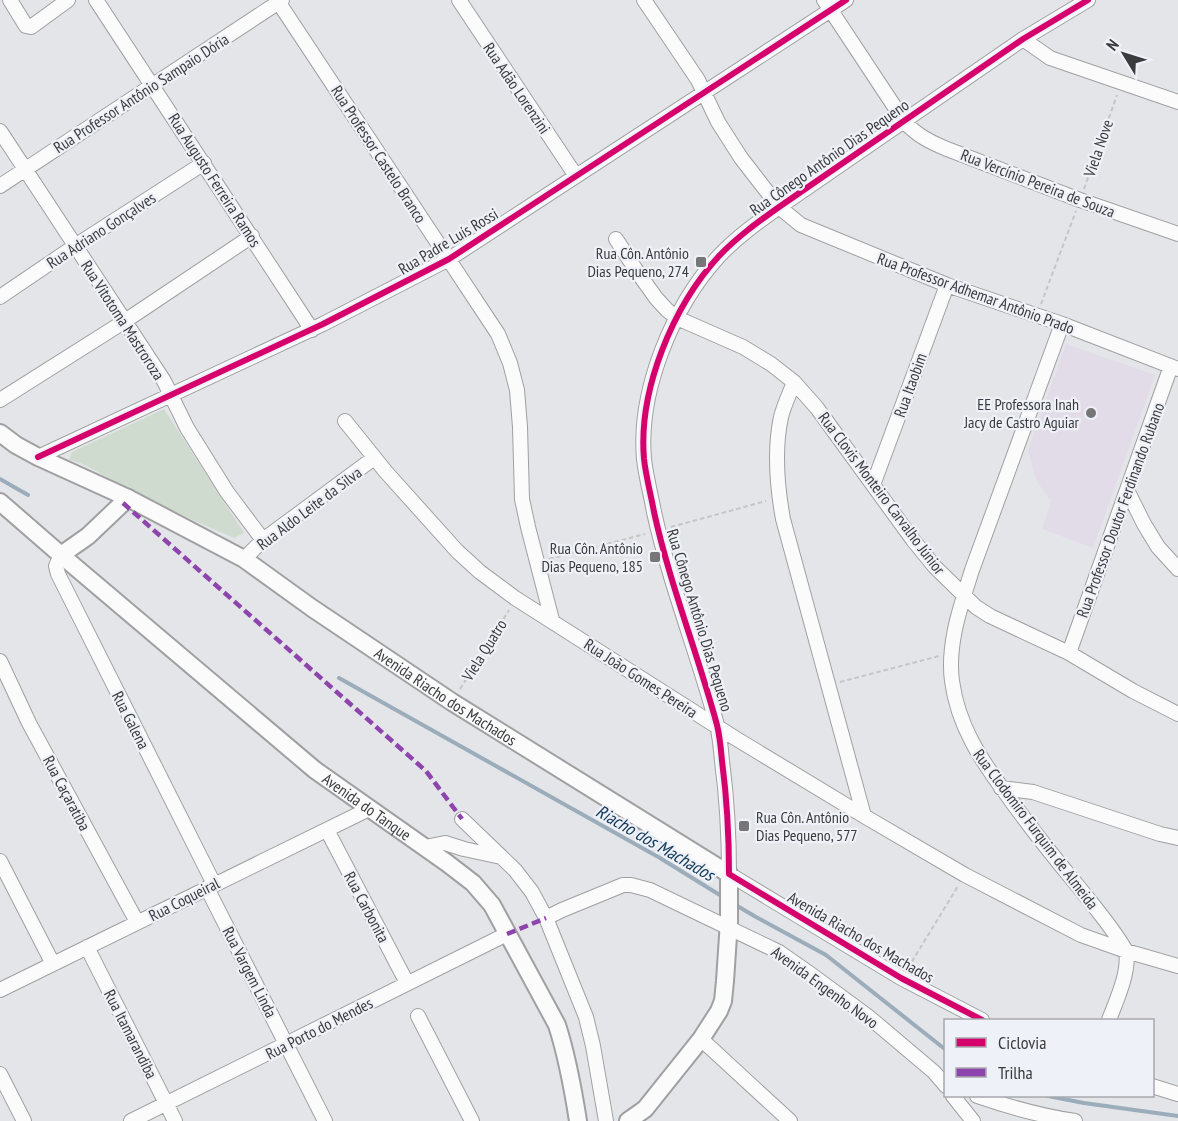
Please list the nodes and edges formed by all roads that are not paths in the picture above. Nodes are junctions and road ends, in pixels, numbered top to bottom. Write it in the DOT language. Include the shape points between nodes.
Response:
graph roads {
  1 [pos="10,0"];
  2 [pos="68,0"];
  3 [pos="96,0"];
  4 [pos="459,0"];
  5 [pos="644,0"];
  6 [pos="846,0"];
  7 [pos="279,1"];
  8 [pos="1082,2"];
  9 [pos="828,5"];
  10 [pos="1023,39"];
  11 [pos="153,85"];
  12 [pos="704,93"];
  13 [pos="1178,102"];
  14 [pos="904,121"];
  15 [pos="0,131"];
  16 [pos="204,163"];
  17 [pos="24,170"];
  18 [pos="576,177"];
  19 [pos="0,186"];
  20 [pos="779,207"];
  21 [pos="1178,234"];
  22 [pos="252,236"];
  23 [pos="616,238"];
  24 [pos="75,246"];
  25 [pos="449,259"];
  26 [pos="947,285"];
  27 [pos="0,297"];
  28 [pos="677,318"];
  29 [pos="125,321"];
  30 [pos="1062,324"];
  31 [pos="312,330"];
  32 [pos="1174,368"];
  33 [pos="794,382"];
  34 [pos="171,395"];
  35 [pos="0,400"];
  36 [pos="345,420"];
  37 [pos="0,433"];
  38 [pos="38,457"];
  39 [pos="374,458"];
  40 [pos="873,485"];
  41 [pos="1127,490"];
  42 [pos="128,498"];
  43 [pos="0,502"];
  44 [pos="263,540"];
  45 [pos="62,555"];
  46 [pos="244,559"];
  47 [pos="1178,569"];
  48 [pos="964,597"];
  49 [pos="552,620"];
  50 [pos="1069,653"];
  51 [pos="0,661"];
  52 [pos="1178,714"];
  53 [pos="718,727"];
  54 [pos="1001,788"];
  55 [pos="369,809"];
  56 [pos="864,816"];
  57 [pos="462,819"];
  58 [pos="327,830"];
  59 [pos="1178,838"];
  60 [pos="425,847"];
  61 [pos="502,857"];
  62 [pos="0,861"];
  63 [pos="729,874"];
  64 [pos="210,886"];
  65 [pos="546,918"];
  66 [pos="137,922"];
  67 [pos="729,924"];
  68 [pos="507,934"];
  69 [pos="87,947"];
  70 [pos="1126,951"];
  71 [pos="53,964"];
  72 [pos="1178,966"];
  73 [pos="407,983"];
  74 [pos="0,990"];
  75 [pos="418,1016"];
  76 [pos="980,1019"];
  77 [pos="1109,1019"];
  78 [pos="701,1039"];
  79 [pos="287,1045"];
  80 [pos="940,1076"];
  81 [pos="1,1079"];
  82 [pos="1154,1087"];
  83 [pos="1178,1094"];
  84 [pos="955,1097"];
  85 [pos="983,1097"];
  86 [pos="166,1104"];
  87 [pos="644,1115"];
  88 [pos="24,1121"];
  89 [pos="131,1121"];
  90 [pos="175,1121"];
  91 [pos="325,1121"];
  92 [pos="472,1121"];
  93 [pos="578,1121"];
  94 [pos="606,1121"];
  95 [pos="628,1121"];
  96 [pos="790,1121"];
  97 [pos="974,1121"];
  98 [pos="1075,1121"];
  1 -- 2 [label="street" via="30,27"];
  3 -- 11 [label="street, Rua Augusto Ferreira Ramos"];
  4 -- 18 [label="street, Rua Adão Lorenzini"];
  5 -- 12 [label="street, Rua Professor Adhemar Antônio Prado"];
  6 -- 9 [label="street, Rua Padre Luís Rossi"];
  7 -- 11 [label="street, Rua Professor Antônio Sampaio Dória"];
  7 -- 25 [label="street, Rua Professor Castelo Branco"];
  8 -- 10 [label="street, Rua Cônego Antônio Dias Pequeno"];
  9 -- 12 [label="street, Rua Padre Luís Rossi"];
  9 -- 14 [label="street, Rua Vercínio Pereira de Souza"];
  10 -- 13 [label="street" via="1050,58"];
  10 -- 14 [label="street, Rua Cônego Antônio Dias Pequeno"];
  11 -- 16 [label="street, Rua Augusto Ferreira Ramos"];
  11 -- 17 [label="street, Rua Professor Antônio Sampaio Dória"];
  12 -- 18 [label="street, Rua Padre Luís Rossi"];
  12 -- 20 [label="street, Rua Professor Adhemar Antônio Prado" via="741,158"];
  14 -- 20 [label="street, Rua Cônego Antônio Dias Pequeno"];
  14 -- 21 [label="street, Rua Vercínio Pereira de Souza" via="927,141"];
  15 -- 17 [label="street, Rua Vitotoma Mastroroza"];
  16 -- 22 [label="street, Rua Augusto Ferreira Ramos"];
  16 -- 24 [label="street, Rua Adriano Gonçalves"];
  17 -- 19 [label="street, Rua Professor Antônio Sampaio Dória"];
  17 -- 24 [label="street, Rua Vitotoma Mastroroza"];
  18 -- 25 [label="street, Rua Padre Luís Rossi"];
  20 -- 26 [label="street, Rua Professor Adhemar Antônio Prado" via="801,225"];
  20 -- 28 [label="street, Rua Cônego Antônio Dias Pequeno" via="719,256"];
  22 -- 29 [label="street"];
  22 -- 31 [label="street, Rua Augusto Ferreira Ramos"];
  23 -- 28 [label="street, Rua Clovis Monteiro Carvalho Júnior" via="656,298"];
  24 -- 27 [label="street, Rua Adriano Gonçalves"];
  24 -- 29 [label="street, Rua Vitotoma Mastroroza"];
  25 -- 31 [label="street, Rua Padre Luís Rossi"];
  25 -- 49 [label="street, Rua Professor Castelo Branco" via="498,334 510,363 519,408 522,499"];
  26 -- 30 [label="street, Rua Professor Adhemar Antônio Prado"];
  26 -- 40 [label="street, Rua Itaobim"];
  28 -- 33 [label="street, Rua Clovis Monteiro Carvalho Júnior" via="743,347"];
  28 -- 53 [label="street, Rua Cônego Antônio Dias Pequeno" via="650,388 644,423 644,460 660,538"];
  29 -- 34 [label="street, Rua Vitotoma Mastroroza"];
  29 -- 35 [label="street"];
  30 -- 32 [label="street, Rua Professor Adhemar Antônio Prado"];
  30 -- 48 [label="street, Rua Clodomiro Furquim de Almeida"];
  31 -- 34 [label="street, Rua Padre Luís Rossi"];
  32 -- 41 [label="street, Rua Professor Doutor Ferdinando Rubano"];
  33 -- 40 [label="street, Rua Clovis Monteiro Carvalho Júnior" via="818,408"];
  33 -- 56 [label="street" via="777,444 779,497"];
  34 -- 38 [label="street, Rua Padre Luís Rossi"];
  34 -- 44 [label="street, Rua Vitotoma Mastroroza" via="227,492"];
  36 -- 39 [label="street, Rua João Gomes Pereira"];
  37 -- 38 [label="main road, Avenida Riacho dos Machados"];
  38 -- 42 [label="main road, Avenida Riacho dos Machados"];
  39 -- 44 [label="street, Rua Aldo Leite da Silva"];
  39 -- 49 [label="street, Rua João Gomes Pereira" via="480,572"];
  40 -- 48 [label="street, Rua Clovis Monteiro Carvalho Júnior" via="920,549"];
  41 -- 47 [label="street" via="1158,548"];
  41 -- 50 [label="street, Rua Professor Doutor Ferdinando Rubano"];
  42 -- 45 [label="main road"];
  42 -- 46 [label="main road, Avenida Riacho dos Machados"];
  43 -- 45 [label="main road, Avenida do Tanque"];
  44 -- 46 [label="street, Rua Aldo Leite da Silva"];
  45 -- 55 [label="main road, Avenida do Tanque" via="315,770"];
  45 -- 64 [label="street, Rua Galena" via="56,566 58,574"];
  46 -- 63 [label="main road, Avenida Riacho dos Machados" via="452,702"];
  48 -- 50 [label="street, Rua Clovis Monteiro Carvalho Júnior" via="990,616"];
  48 -- 54 [label="street, Rua Clodomiro Furquim de Almeida" via="952,652 951,680 959,714 973,746"];
  49 -- 53 [label="street, Rua João Gomes Pereira"];
  50 -- 52 [label="street, Rua Clovis Monteiro Carvalho Júnior"];
  51 -- 66 [label="street, Rua Caçaratiba" via="29,723"];
  53 -- 56 [label="street, Rua João Gomes Pereira"];
  53 -- 63 [label="street, Rua Cônego Antônio Dias Pequeno" via="728,808"];
  54 -- 59 [label="street" via="1033,792"];
  54 -- 70 [label="street, Rua Clodomiro Furquim de Almeida"];
  55 -- 58 [label="street, Rua Coqueiral"];
  55 -- 60 [label="main road, Avenida do Tanque"];
  56 -- 70 [label="street, Rua João Gomes Pereira" via="964,875 1081,935"];
  57 -- 61 [label="street"];
  58 -- 64 [label="street, Rua Coqueiral"];
  58 -- 73 [label="street, Rua Carbonita"];
  60 -- 61 [label="street" via="445,843"];
  60 -- 68 [label="main road, Avenida do Tanque" via="473,884 492,905"];
  61 -- 65 [label="street" via="532,892"];
  62 -- 71 [label="street"];
  63 -- 67 [label="main road, Rua Cônego Antônio Dias Pequeno"];
  63 -- 76 [label="street, Avenida Riacho dos Machados" via="901,978"];
  64 -- 66 [label="street, Rua Coqueiral"];
  64 -- 79 [label="street, Rua Vargem Linda"];
  65 -- 67 [label="street, Avenida Engenho Novo" via="631,885"];
  65 -- 94 [label="street" via="586,1017"];
  66 -- 69 [label="street, Rua Coqueiral"];
  67 -- 78 [label="main road, Rua Cônego Antônio Dias Pequeno" via="723,1001"];
  67 -- 80 [label="street, Avenida Engenho Novo" via="810,973"];
  68 -- 73 [label="street, Rua Porto do Mendes"];
  68 -- 93 [label="main road, Avenida do Tanque" via="557,1025"];
  69 -- 71 [label="street, Rua Coqueiral"];
  69 -- 86 [label="street, Rua Itamarandiba"];
  70 -- 72 [label="street, Rua João Gomes Pereira"];
  70 -- 77 [label="street" via="1126,968"];
  71 -- 74 [label="street, Rua Coqueiral"];
  73 -- 79 [label="street, Rua Porto do Mendes"];
  75 -- 92 [label="street"];
  78 -- 87 [label="main road, Rua Cônego Antônio Dias Pequeno"];
  78 -- 96 [label="street"];
  79 -- 86 [label="street, Rua Porto do Mendes"];
  79 -- 91 [label="street, Rua Vargem Linda"];
  81 -- 88 [label="street"];
  82 -- 83 [label="street"];
  84 -- 97 [label="street"];
  85 -- 98 [label="street"];
  86 -- 89 [label="street, Rua Porto do Mendes"];
  86 -- 90 [label="street, Rua Itamarandiba"];
  87 -- 95 [label="main road, Rua Cônego Antônio Dias Pequeno"];
}
